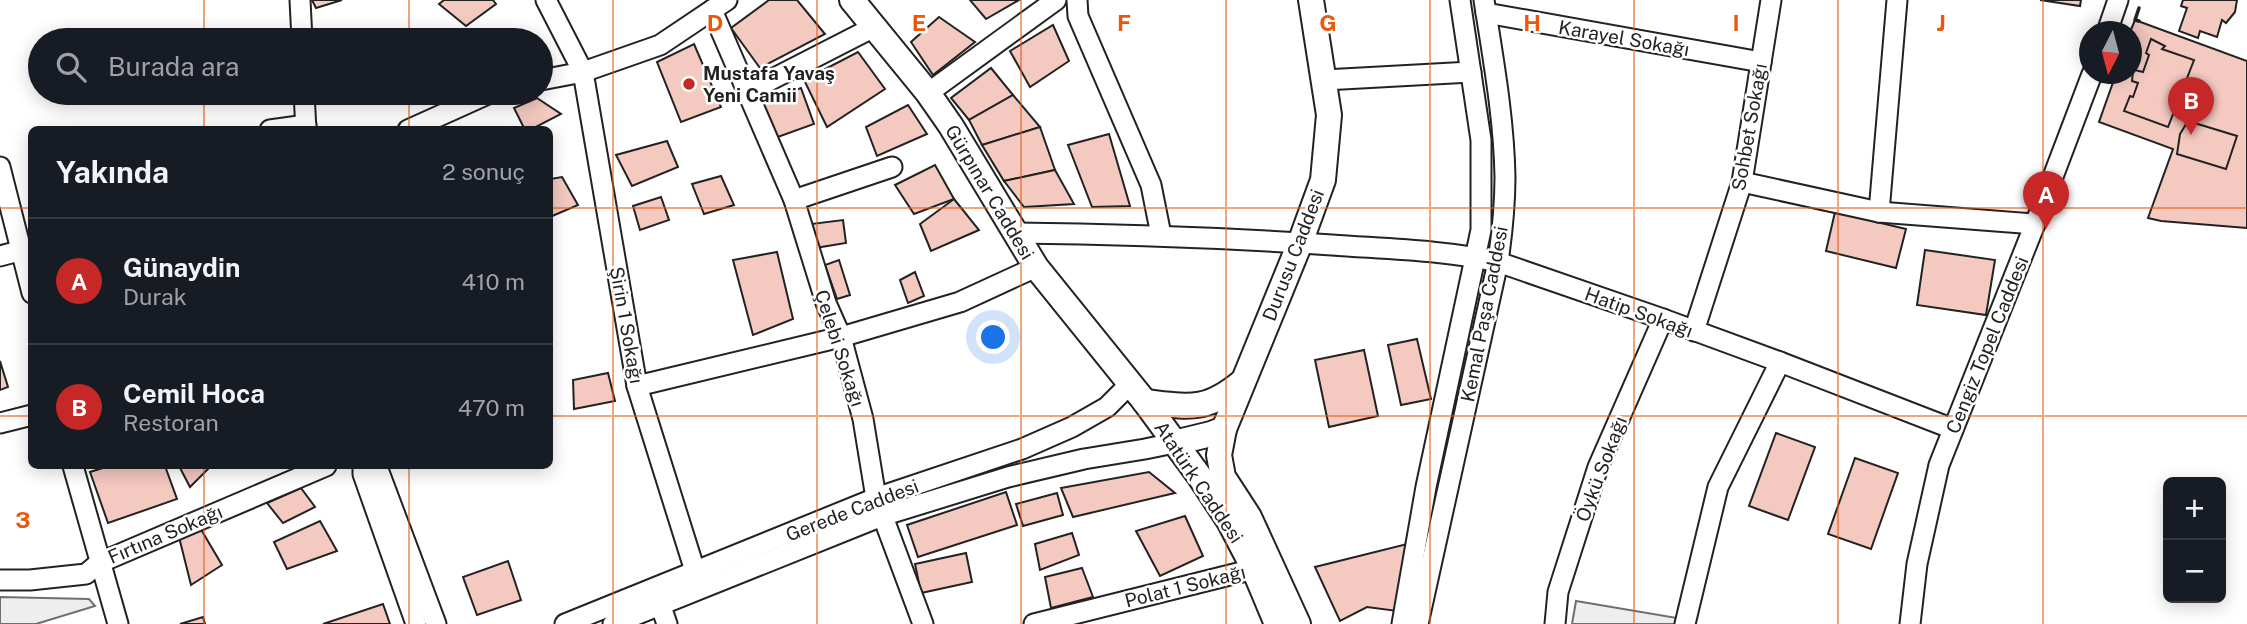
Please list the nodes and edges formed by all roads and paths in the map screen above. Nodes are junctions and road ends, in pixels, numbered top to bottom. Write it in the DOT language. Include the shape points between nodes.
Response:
graph roads {
  1 [pos="300,0"];
  2 [pos="546,0"];
  3 [pos="852,0"];
  4 [pos="1055,0"];
  5 [pos="1077,0"];
  6 [pos="1311,0"];
  7 [pos="1460,0"];
  8 [pos="1772,0"];
  9 [pos="1897,0"];
  10 [pos="2118,0"];
  11 [pos="719,5"];
  12 [pos="1485,6"];
  13 [pos="2111,21"];
  14 [pos="874,27"];
  15 [pos="301,28"];
  16 [pos="1761,62"];
  17 [pos="583,72"];
  18 [pos="1471,72"];
  19 [pos="553,78"];
  20 [pos="1324,80"];
  21 [pos="2088,84"];
  22 [pos="747,92"];
  23 [pos="928,93"];
  24 [pos="305,105"];
  25 [pos="463,105"];
  26 [pos="306,126"];
  27 [pos="417,126"];
  28 [pos="0,167"];
  29 [pos="892,167"];
  30 [pos="1742,182"];
  31 [pos="794,200"];
  32 [pos="1879,212"];
  33 [pos="2035,224"];
  34 [pos="1016,233"];
  35 [pos="1161,235"];
  36 [pos="1300,243"];
  37 [pos="19,251"];
  38 [pos="0,256"];
  39 [pos="1475,257"];
  40 [pos="1497,262"];
  41 [pos="1036,267"];
  42 [pos="28,280"];
  43 [pos="1663,319"];
  44 [pos="1694,331"];
  45 [pos="841,337"];
  46 [pos="1780,362"];
  47 [pos="1242,382"];
  48 [pos="636,386"];
  49 [pos="1137,393"];
  50 [pos="28,416"];
  51 [pos="0,424"];
  52 [pos="1224,429"];
  53 [pos="1953,429"];
  54 [pos="1174,443"];
  55 [pos="74,469"];
  56 [pos="319,469"];
  57 [pos="363,469"];
  58 [pos="377,469"];
  59 [pos="879,507"];
  60 [pos="99,563"];
  61 [pos="1254,569"];
  62 [pos="695,571"];
  63 [pos="0,580"];
  64 [pos="657,595"];
  65 [pos="1090,617"];
  66 [pos="118,624"];
  67 [pos="416,624"];
  68 [pos="436,624"];
  69 [pos="565,624"];
  70 [pos="613,624"];
  71 [pos="667,624"];
  72 [pos="923,624"];
  73 [pos="1034,624"];
  74 [pos="1277,624"];
  75 [pos="1298,624"];
  76 [pos="1402,624"];
  77 [pos="1418,624"];
  78 [pos="1555,624"];
  79 [pos="1685,624"];
  80 [pos="1910,624"];
  1 -- 15 [label="street"];
  2 -- 17 [label="street, Şirin 1 Sokağı"];
  3 -- 14 [label="main road, Gürpınar Caddesi"];
  4 -- 23 [label="street"];
  5 -- 35 [label="street" via="1078,16 1151,185"];
  6 -- 20 [label="main road, Durusu Caddesi"];
  7 -- 18 [label="street, Kemal Paşa Caddesi"];
  8 -- 16 [label="street, Sohbet Sokağı"];
  9 -- 32 [label="street"];
  10 -- 13 [label="street"];
  11 -- 17 [label="street" via="660,45"];
  11 -- 22 [label="street, Çelebi Sokağı"];
  12 -- 16 [label="street, Karayel Sokağı"];
  12 -- 40 [label="street, Kemal Paşa Caddesi" via="1505,177"];
  14 -- 22 [label="street"];
  14 -- 23 [label="main road, Gürpınar Caddesi"];
  16 -- 30 [label="street, Sohbet Sokağı"];
  17 -- 19 [label="street"];
  17 -- 48 [label="street, Şirin 1 Sokağı"];
  18 -- 20 [label="street"];
  18 -- 39 [label="street, Kemal Paşa Caddesi" via="1481,140 1481,230"];
  20 -- 36 [label="main road, Durusu Caddesi" via="1329,115 1323,180"];
  21 -- 33 [label="street, Cengiz Topel Caddesi"];
  22 -- 31 [label="street, Çelebi Sokağı"];
  23 -- 34 [label="main road, Gürpınar Caddesi"];
  24 -- 26 [label="street"];
  25 -- 27 [label="street"];
  28 -- 37 [label="street"];
  29 -- 31 [label="street"];
  30 -- 32 [label="street"];
  30 -- 44 [label="street, Sohbet Sokağı"];
  31 -- 45 [label="street, Çelebi Sokağı"];
  32 -- 33 [label="street"];
  33 -- 53 [label="street, Cengiz Topel Caddesi"];
  34 -- 35 [label="street, Hatip Sokağı"];
  34 -- 41 [label="main road, Gürpınar Caddesi"];
  35 -- 36 [label="street, Hatip Sokağı"];
  36 -- 39 [label="street, Hatip Sokağı"];
  36 -- 47 [label="main road, Durusu Caddesi"];
  37 -- 38 [label="street"];
  37 -- 42 [label="street"];
  39 -- 40 [label="street, Hatip Sokağı"];
  39 -- 76 [label="street, Kemal Paşa Caddesi"];
  40 -- 43 [label="street, Hatip Sokağı"];
  40 -- 77 [label="street, Kemal Paşa Caddesi"];
  41 -- 45 [label="street" via="960,302"];
  41 -- 49 [label="main road, Gürpınar Caddesi"];
  43 -- 44 [label="street, Hatip Sokağı"];
  43 -- 78 [label="street, Öykü Sokağı" via="1598,467 1558,592"];
  44 -- 46 [label="street, Hatip Sokağı"];
  45 -- 48 [label="street"];
  45 -- 59 [label="street, Çelebi Sokağı" via="863,419"];
  46 -- 53 [label="street, Hatip Sokağı"];
  46 -- 79 [label="street" via="1718,487"];
  47 -- 49 [label="main road" via="1217,400 1179,407"];
  47 -- 52 [label="main road, Atatürk Caddesi"];
  48 -- 62 [label="street, Şirin 1 Sokağı"];
  49 -- 54 [label="main road, Atatürk Caddesi"];
  49 -- 59 [label="street, Gerede Caddesi" via="1072,427"];
  50 -- 51 [label="street"];
  52 -- 54 [label="main road"];
  52 -- 75 [label="main road, Atatürk Caddesi" via="1219,455 1223,477 1248,517"];
  53 -- 80 [label="street, Cengiz Topel Caddesi" via="1936,477 1917,564"];
  54 -- 59 [label="street, Gerede Caddesi"];
  54 -- 61 [label="main road, Atatürk Caddesi" via="1230,521"];
  55 -- 60 [label="street"];
  56 -- 60 [label="street, Fırtına Sokağı"];
  57 -- 67 [label="street"];
  58 -- 68 [label="street"];
  59 -- 62 [label="street, Gerede Caddesi"];
  59 -- 64 [label="street, Gerede Caddesi"];
  59 -- 72 [label="street, Çelebi Sokağı"];
  60 -- 63 [label="street, Fırtına Sokağı" via="86,574"];
  60 -- 66 [label="street"];
  61 -- 65 [label="street, Polat 1 Sokağı"];
  61 -- 74 [label="main road, Atatürk Caddesi"];
  62 -- 64 [label="street, Gerede Caddesi"];
  64 -- 69 [label="street, Gerede Caddesi"];
  64 -- 70 [label="street, Gerede Caddesi"];
  64 -- 71 [label="street"];
  65 -- 73 [label="street, Polat 1 Sokağı"];
}
